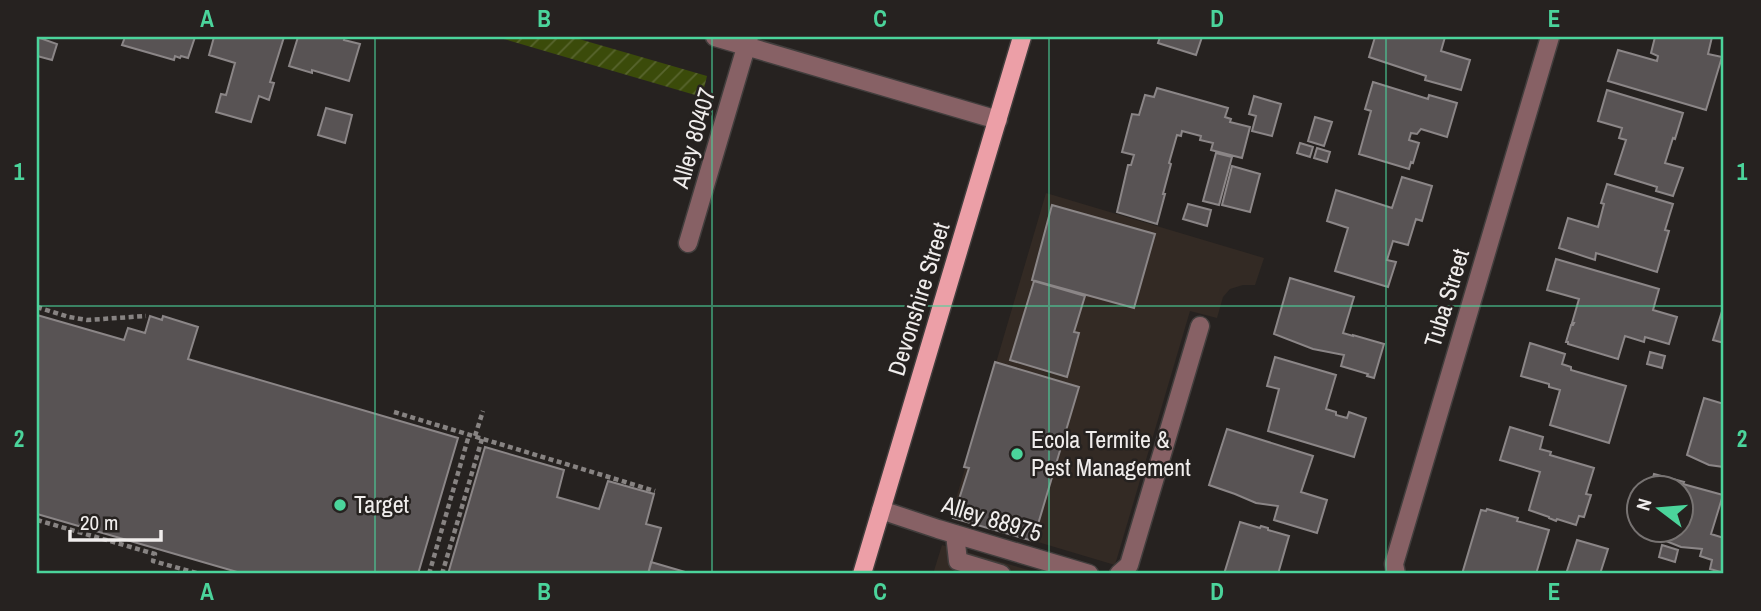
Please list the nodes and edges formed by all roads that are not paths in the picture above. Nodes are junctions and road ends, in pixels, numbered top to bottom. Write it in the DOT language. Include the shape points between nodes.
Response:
graph roads {
  1 [pos="715,37"];
  2 [pos="1022,37"];
  3 [pos="1550,37"];
  4 [pos="748,41"];
  5 [pos="998,120"];
  6 [pos="688,243"];
  7 [pos="1200,326"];
  8 [pos="881,510"];
  9 [pos="956,534"];
  10 [pos="862,574"];
  11 [pos="1002,574"];
  12 [pos="1089,574"];
  13 [pos="1120,574"];
  14 [pos="1396,574"];
  1 -- 4 [label="street"];
  2 -- 5 [label="main road, Devonshire Street"];
  3 -- 14 [label="street, Tuba Street" via="1394,564"];
  4 -- 5 [label="street"];
  4 -- 6 [label="street, Alley 80407"];
  5 -- 8 [label="main road, Devonshire Street"];
  7 -- 13 [label="street" via="1129,565"];
  8 -- 9 [label="street, Alley 88975"];
  8 -- 10 [label="main road, Devonshire Street"];
  9 -- 11 [label="street" via="958,561"];
  9 -- 12 [label="street, Alley 88975"];
}
